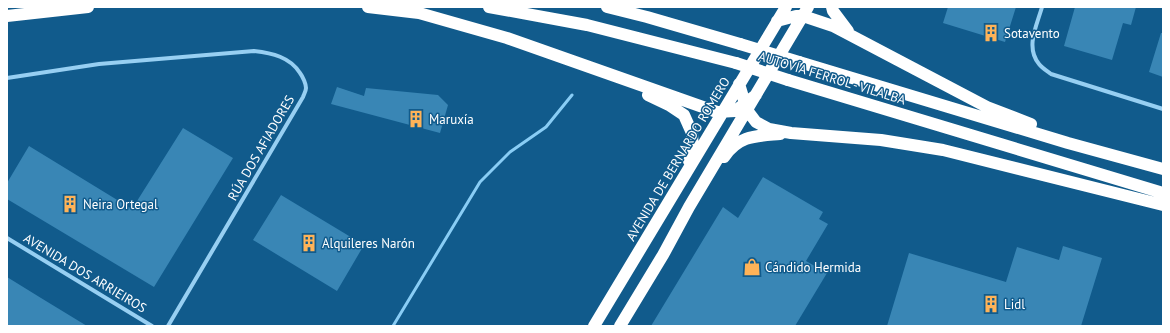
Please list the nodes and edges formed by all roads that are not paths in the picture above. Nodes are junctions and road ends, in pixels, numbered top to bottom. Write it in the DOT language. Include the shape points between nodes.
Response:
graph roads {
  1 [pos="88,7"];
  2 [pos="368,7"];
  3 [pos="489,7"];
  4 [pos="607,7"];
  5 [pos="832,7"];
  6 [pos="1042,7"];
  7 [pos="795,11"];
  8 [pos="7,16"];
  9 [pos="852,34"];
  10 [pos="570,60"];
  11 [pos="7,78"];
  12 [pos="739,84"];
  13 [pos="746,107"];
  14 [pos="1163,109"];
  15 [pos="722,112"];
  16 [pos="791,133"];
  17 [pos="1122,158"];
  18 [pos="1163,169"];
  19 [pos="1163,194"];
  20 [pos="673,195"];
  21 [pos="1163,205"];
  22 [pos="689,207"];
  23 [pos="7,238"];
  24 [pos="152,326"];
  25 [pos="168,326"];
  26 [pos="594,326"];
  27 [pos="620,326"];
  1 -- 8 [label="highway"];
  2 -- 10 [label="highway" via="419,13 507,38"];
  3 -- 19 [label="highway, AUTOVÍA FERROL - VILALBA, bridge" via="587,24 736,63"];
  4 -- 17 [label="highway, AUTOVÍA FERROL - VILALBA, bridge" via="647,16"];
  5 -- 9 [label="highway" via="832,11"];
  6 -- 14 [label="street" via="1032,40 1033,54 1039,65 1051,74"];
  7 -- 9 [label="highway"];
  7 -- 12 [label="highway, AVENIDA DE BERNARDO ROMERO" via="777,21"];
  7 -- 13 [label="highway" via="794,31 756,95"];
  9 -- 17 [label="highway" via="986,107"];
  10 -- 15 [label="highway"];
  10 -- 20 [label="highway" via="669,105 684,115 692,133 693,152"];
  11 -- 25 [label="street, RÚA DOS AFIADORES" via="98,64 254,51 286,59 303,77 306,88 303,97"];
  12 -- 13 [label="highway"];
  12 -- 15 [label="highway, AVENIDA DE BERNARDO ROMERO"];
  13 -- 15 [label="highway"];
  13 -- 16 [label="highway" via="756,122 769,129"];
  13 -- 22 [label="highway"];
  15 -- 20 [label="highway, AVENIDA DE BERNARDO ROMERO"];
  16 -- 21 [label="highway" via="881,140 943,150"];
  16 -- 22 [label="highway" via="746,138 729,150"];
  17 -- 18 [label="highway, AUTOVÍA FERROL - VILALBA"];
  20 -- 26 [label="highway, AVENIDA DE BERNARDO ROMERO"];
  22 -- 27 [label="highway"];
  23 -- 24 [label="street, AVENIDA DOS ARRIEIROS"];
}
